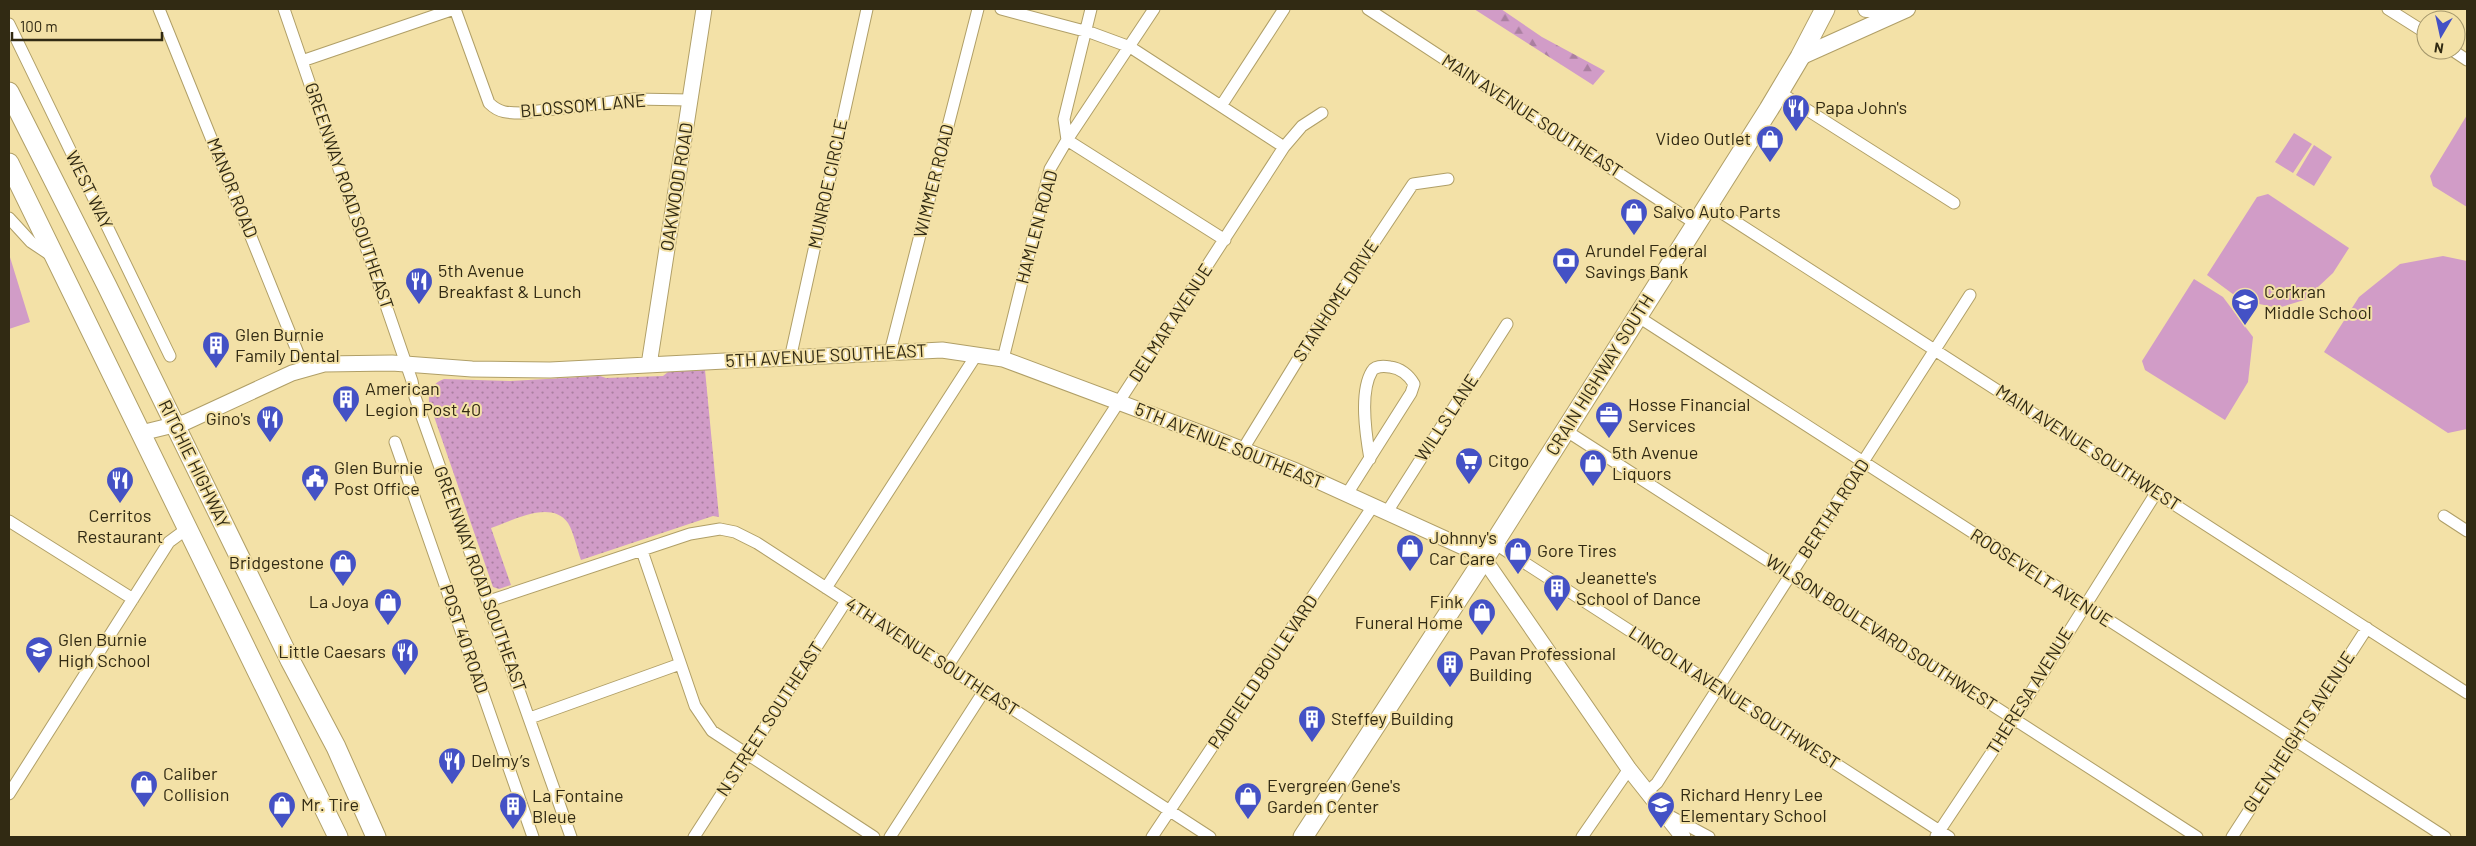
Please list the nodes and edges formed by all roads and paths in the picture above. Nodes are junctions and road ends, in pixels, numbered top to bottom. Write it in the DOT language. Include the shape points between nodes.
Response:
graph roads {
  1 [pos="159,9"];
  2 [pos="284,9"];
  3 [pos="455,9"];
  4 [pos="704,9"];
  5 [pos="867,9"];
  6 [pos="978,9"];
  7 [pos="1001,9"];
  8 [pos="1091,9"];
  9 [pos="1154,9"];
  10 [pos="1284,9"];
  11 [pos="1368,9"];
  12 [pos="1825,9"];
  13 [pos="1866,9"];
  14 [pos="1882,9"];
  15 [pos="1907,9"];
  16 [pos="2388,9"];
  17 [pos="9,24"];
  18 [pos="2416,27"];
  19 [pos="1086,31"];
  20 [pos="1130,47"];
  21 [pos="1800,57"];
  22 [pos="302,61"];
  23 [pos="9,92"];
  24 [pos="1779,92"];
  25 [pos="690,100"];
  26 [pos="1221,106"];
  27 [pos="1322,113"];
  28 [pos="1067,140"];
  29 [pos="1284,147"];
  30 [pos="9,163"];
  31 [pos="1448,179"];
  32 [pos="1954,203"];
  33 [pos="1708,204"];
  34 [pos="9,218"];
  35 [pos="1696,224"];
  36 [pos="1225,240"];
  37 [pos="55,258"];
  38 [pos="1970,295"];
  39 [pos="1637,316"];
  40 [pos="1507,324"];
  41 [pos="1936,350"];
  42 [pos="890,352"];
  43 [pos="977,354"];
  44 [pos="170,356"];
  45 [pos="790,359"];
  46 [pos="1003,359"];
  47 [pos="407,364"];
  48 [pos="649,365"];
  49 [pos="304,368"];
  50 [pos="1119,402"];
  51 [pos="174,425"];
  52 [pos="1565,430"];
  53 [pos="141,433"];
  54 [pos="395,442"];
  55 [pos="1243,449"];
  56 [pos="1370,459"];
  57 [pos="1863,464"];
  58 [pos="2156,492"];
  59 [pos="1348,494"];
  60 [pos="1373,506"];
  61 [pos="1387,512"];
  62 [pos="2444,516"];
  63 [pos="9,521"];
  64 [pos="188,528"];
  65 [pos="2467,531"];
  66 [pos="642,550"];
  67 [pos="1489,551"];
  68 [pos="1791,576"];
  69 [pos="826,588"];
  70 [pos="133,599"];
  71 [pos="489,601"];
  72 [pos="846,601"];
  73 [pos="2084,606"];
  74 [pos="2367,628"];
  75 [pos="680,664"];
  76 [pos="947,667"];
  77 [pos="1720,688"];
  78 [pos="984,691"];
  79 [pos="2467,692"];
  80 [pos="530,718"];
  81 [pos="2014,719"];
  82 [pos="2294,738"];
  83 [pos="747,755"];
  84 [pos="1629,768"];
  85 [pos="1648,791"];
  86 [pos="9,794"];
  87 [pos="1170,811"];
  88 [pos="1666,814"];
  89 [pos="1937,834"];
  90 [pos="338,837"];
  91 [pos="376,837"];
  92 [pos="533,837"];
  93 [pos="571,837"];
  94 [pos="694,837"];
  95 [pos="874,837"];
  96 [pos="890,837"];
  97 [pos="1152,837"];
  98 [pos="1210,837"];
  99 [pos="1303,837"];
  100 [pos="1582,837"];
  101 [pos="1683,837"];
  102 [pos="1709,837"];
  103 [pos="1949,837"];
  104 [pos="2197,837"];
  105 [pos="2232,837"];
  106 [pos="2445,837"];
  1 -- 49 [label="street, MANOR ROAD"];
  2 -- 22 [label="street, GREENWAY ROAD SOUTHEAST"];
  3 -- 22 [label="street"];
  3 -- 25 [label="street, BLOSSOM LANE" via="489,103 496,110 522,113 634,99"];
  4 -- 25 [label="street, OAKWOOD ROAD"];
  5 -- 45 [label="street, MUNROE CIRCLE"];
  6 -- 42 [label="street, WIMMER ROAD"];
  7 -- 19 [label="street"];
  8 -- 19 [label="street"];
  9 -- 20 [label="street, HAMLEN ROAD"];
  10 -- 26 [label="street"];
  11 -- 35 [label="street, MAIN AVENUE SOUTHEAST"];
  12 -- 21 [label="main road, CRAIN HIGHWAY SOUTH"];
  13 -- 14 [label="main road"];
  15 -- 21 [label="main road"];
  16 -- 18 [label="street"];
  17 -- 44 [label="street, WEST WAY"];
  19 -- 20 [label="street"];
  19 -- 28 [label="street" via="1064,119"];
  20 -- 26 [label="street"];
  20 -- 28 [label="street, HAMLEN ROAD"];
  21 -- 24 [label="main road, CRAIN HIGHWAY SOUTH"];
  22 -- 47 [label="street, GREENWAY ROAD SOUTHEAST"];
  23 -- 51 [label="main road, RITCHIE HIGHWAY"];
  24 -- 32 [label="street"];
  24 -- 33 [label="main road, CRAIN HIGHWAY SOUTH"];
  25 -- 48 [label="street, OAKWOOD ROAD"];
  26 -- 29 [label="street"];
  27 -- 29 [label="street, DELMAR AVENUE" via="1302,126"];
  28 -- 36 [label="street"];
  28 -- 46 [label="street, HAMLEN ROAD" via="1050,169"];
  29 -- 36 [label="street, DELMAR AVENUE"];
  30 -- 37 [label="main road, RITCHIE HIGHWAY"];
  31 -- 55 [label="street, STANHOME DRIVE" via="1412,184 1319,324"];
  33 -- 35 [label="main road, CRAIN HIGHWAY SOUTH"];
  33 -- 41 [label="street, MAIN AVENUE SOUTHWEST"];
  34 -- 37 [label="street" via="31,242"];
  35 -- 39 [label="main road, CRAIN HIGHWAY SOUTH"];
  36 -- 50 [label="street, DELMAR AVENUE"];
  37 -- 53 [label="main road, RITCHIE HIGHWAY"];
  38 -- 41 [label="street, BERTHA ROAD"];
  39 -- 52 [label="main road, CRAIN HIGHWAY SOUTH"];
  39 -- 57 [label="street, ROOSEVELT AVENUE"];
  40 -- 61 [label="street, WILLS LANE"];
  41 -- 57 [label="street, BERTHA ROAD"];
  41 -- 58 [label="street, MAIN AVENUE SOUTHWEST"];
  42 -- 43 [label="street, 5TH AVENUE SOUTHEAST" via="942,350"];
  42 -- 45 [label="street, 5TH AVENUE SOUTHEAST"];
  43 -- 46 [label="street, 5TH AVENUE SOUTHEAST"];
  43 -- 69 [label="street"];
  45 -- 48 [label="street, 5TH AVENUE SOUTHEAST"];
  46 -- 50 [label="street, 5TH AVENUE SOUTHEAST"];
  47 -- 48 [label="street, 5TH AVENUE SOUTHEAST" via="534,370"];
  47 -- 49 [label="street, 5TH AVENUE SOUTHEAST" via="345,363"];
  47 -- 71 [label="street, GREENWAY ROAD SOUTHEAST" via="415,397"];
  49 -- 51 [label="street, 5TH AVENUE SOUTHEAST"];
  50 -- 55 [label="street, 5TH AVENUE SOUTHEAST"];
  50 -- 76 [label="street, DELMAR AVENUE"];
  51 -- 53 [label="street, 5TH AVENUE SOUTHEAST"];
  51 -- 91 [label="main road, RITCHIE HIGHWAY" via="343,762"];
  52 -- 67 [label="main road, CRAIN HIGHWAY SOUTH"];
  52 -- 68 [label="street, WILSON BOULEVARD SOUTHWEST"];
  53 -- 64 [label="main road, RITCHIE HIGHWAY"];
  54 -- 92 [label="street, POST 40 ROAD"];
  55 -- 59 [label="street, 5TH AVENUE SOUTHEAST"];
  56 -- 56 [label="street" via="1414,384 1409,375 1391,367 1377,367 1372,371 1367,390 1364,421"];
  56 -- 59 [label="street"];
  57 -- 68 [label="street, BERTHA ROAD"];
  57 -- 73 [label="street, ROOSEVELT AVENUE"];
  58 -- 73 [label="street, THERESA AVENUE"];
  58 -- 74 [label="street, MAIN AVENUE SOUTHWEST"];
  59 -- 60 [label="street, 5TH AVENUE SOUTHEAST"];
  60 -- 61 [label="street, 5TH AVENUE SOUTHEAST"];
  60 -- 87 [label="street, PADFIELD BOULEVARD"];
  61 -- 67 [label="street, 5TH AVENUE SOUTHEAST" via="1474,552"];
  62 -- 65 [label="street"];
  63 -- 70 [label="street"];
  64 -- 70 [label="street" via="169,542"];
  64 -- 90 [label="main road, RITCHIE HIGHWAY"];
  66 -- 69 [label="street, 4TH AVENUE SOUTHEAST" via="690,534 712,529 727,530 757,543"];
  66 -- 71 [label="street, 4TH AVENUE SOUTHEAST"];
  66 -- 75 [label="street"];
  67 -- 77 [label="street, LINCOLN AVENUE SOUTHWEST"];
  67 -- 84 [label="street"];
  67 -- 99 [label="main road, CRAIN HIGHWAY SOUTH"];
  68 -- 77 [label="street, BERTHA ROAD"];
  68 -- 81 [label="street, WILSON BOULEVARD SOUTHWEST"];
  69 -- 72 [label="street, 4TH AVENUE SOUTHEAST"];
  70 -- 86 [label="street"];
  71 -- 80 [label="street, GREENWAY ROAD SOUTHEAST"];
  72 -- 76 [label="street, 4TH AVENUE SOUTHEAST"];
  72 -- 83 [label="street, N STREET SOUTHEAST"];
  73 -- 81 [label="street, THERESA AVENUE"];
  73 -- 82 [label="street, ROOSEVELT AVENUE"];
  74 -- 79 [label="street, MAIN AVENUE SOUTHWEST"];
  74 -- 82 [label="street, GLEN HEIGHTS AVENUE"];
  75 -- 80 [label="street"];
  75 -- 83 [label="street" via="702,718 716,735"];
  76 -- 78 [label="street, 4TH AVENUE SOUTHEAST"];
  77 -- 85 [label="street, BERTHA ROAD" via="1657,783"];
  77 -- 89 [label="street, LINCOLN AVENUE SOUTHWEST"];
  78 -- 87 [label="street, 4TH AVENUE SOUTHEAST"];
  78 -- 96 [label="street"];
  80 -- 93 [label="street, GREENWAY ROAD SOUTHEAST"];
  81 -- 89 [label="street, THERESA AVENUE"];
  81 -- 104 [label="street, WILSON BOULEVARD SOUTHWEST"];
  82 -- 105 [label="street, GLEN HEIGHTS AVENUE"];
  82 -- 106 [label="street, ROOSEVELT AVENUE"];
  83 -- 94 [label="street, N STREET SOUTHEAST"];
  83 -- 95 [label="street"];
  84 -- 85 [label="street"];
  84 -- 100 [label="street"];
  85 -- 88 [label="street"];
  87 -- 97 [label="street, PADFIELD BOULEVARD"];
  87 -- 98 [label="street, 4TH AVENUE SOUTHEAST"];
  88 -- 101 [label="street"];
  88 -- 102 [label="street"];
  89 -- 103 [label="street, LINCOLN AVENUE SOUTHWEST"];
}
